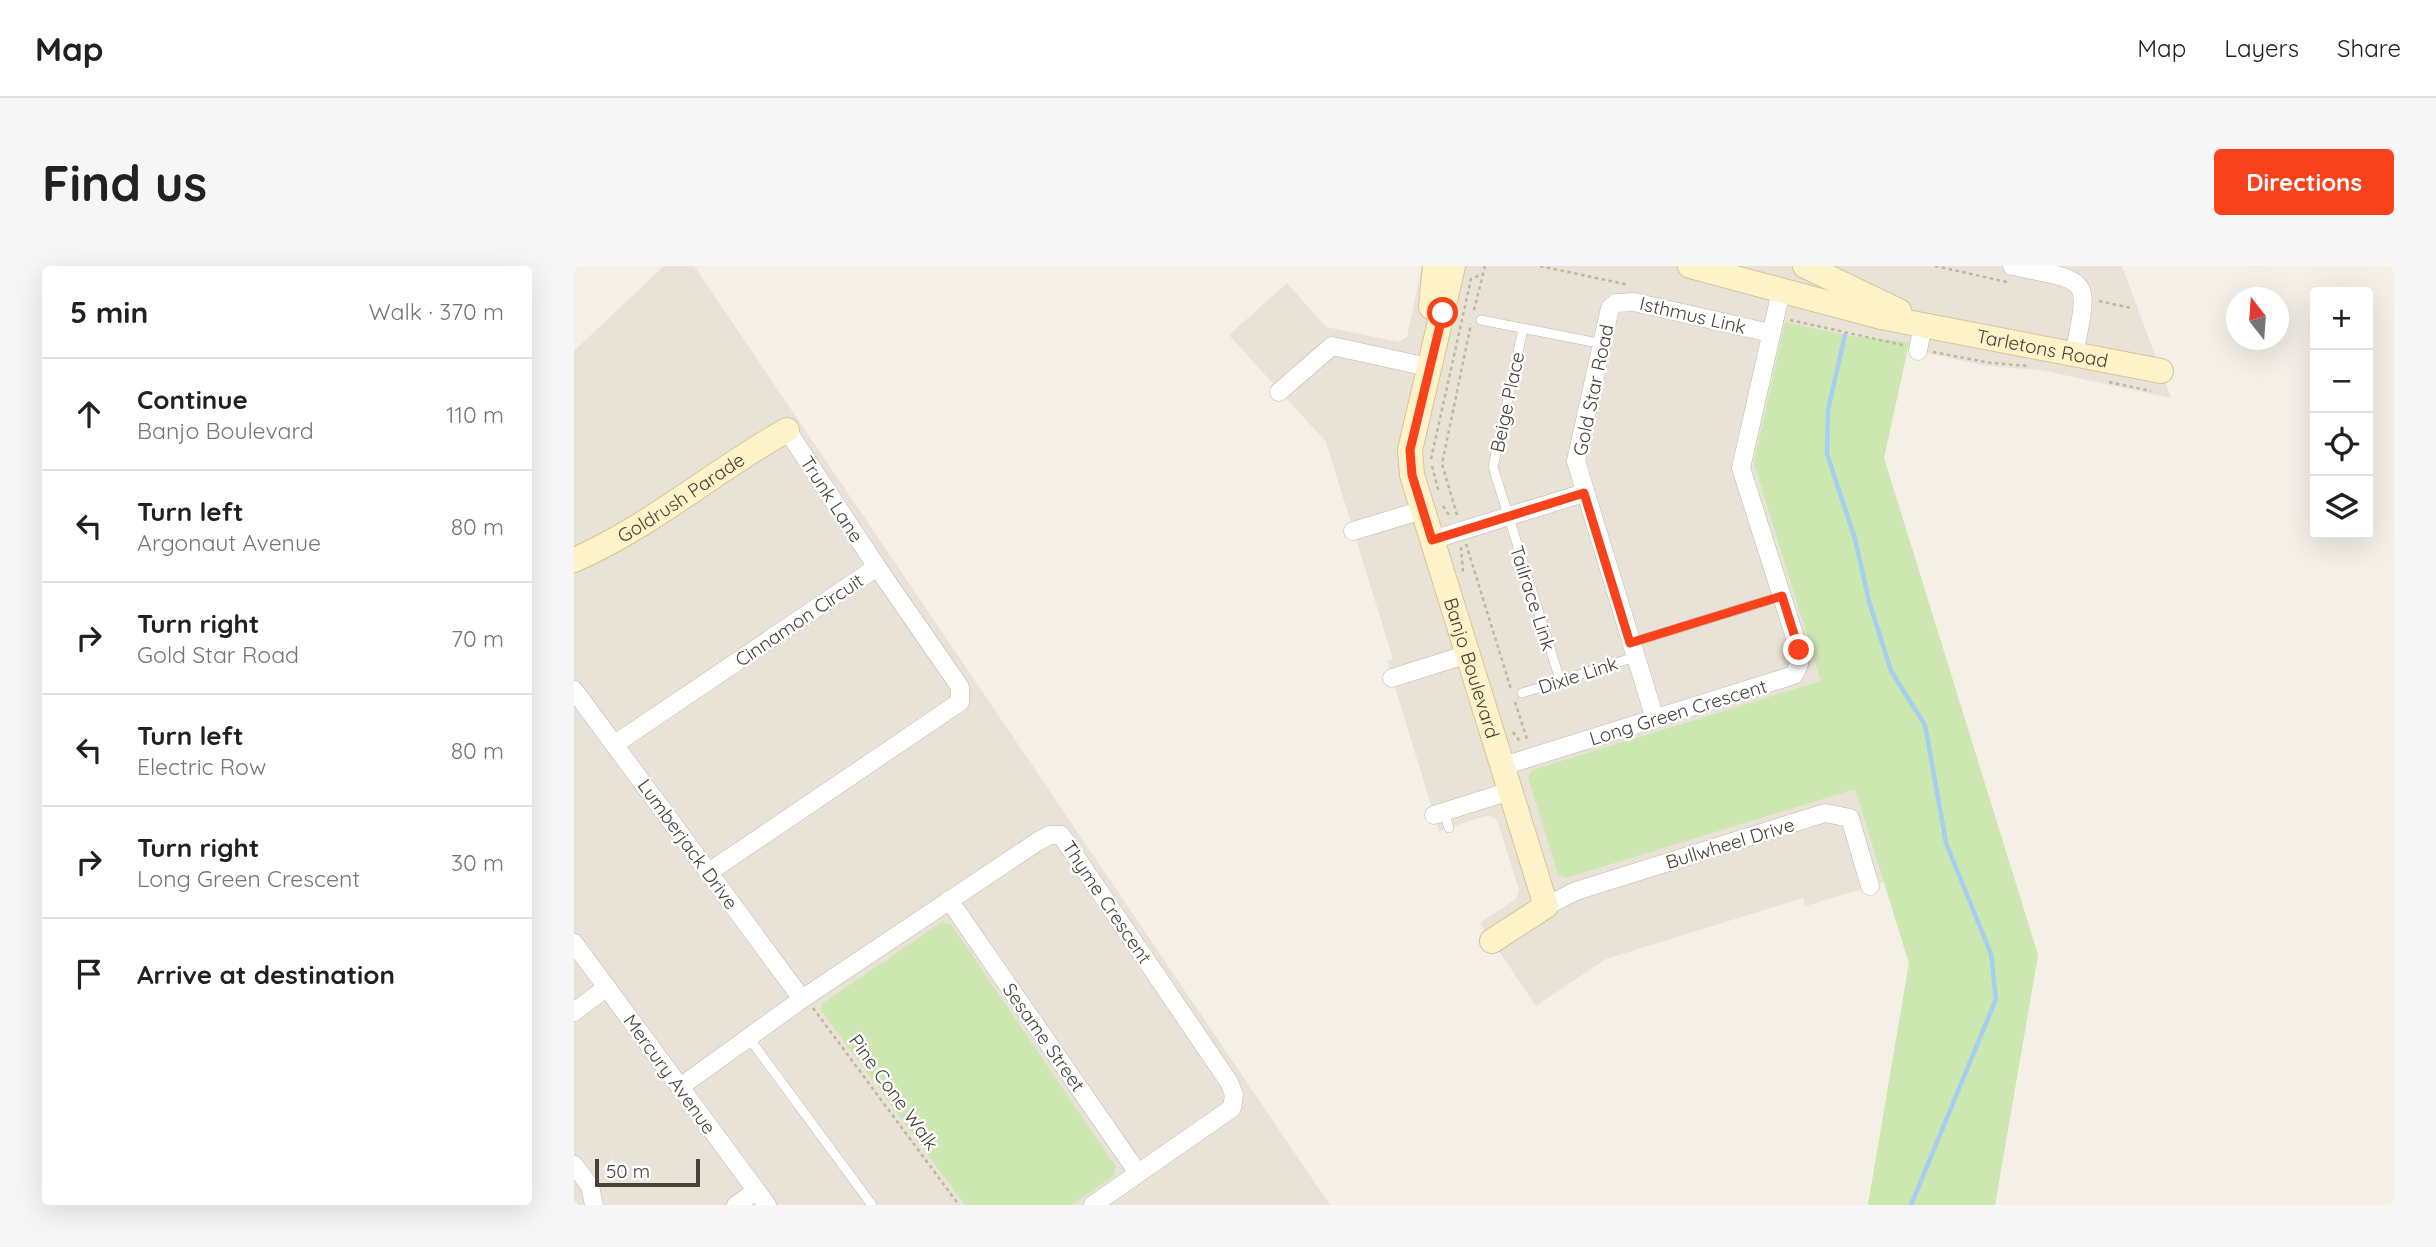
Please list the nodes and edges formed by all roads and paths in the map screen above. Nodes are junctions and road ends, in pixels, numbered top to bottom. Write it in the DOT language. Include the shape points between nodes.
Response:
graph roads {
  1 [pos="1435,266"];
  2 [pos="1453,266"];
  3 [pos="1485,266"];
  4 [pos="1540,266"];
  5 [pos="1690,266"];
  6 [pos="1805,266"];
  7 [pos="2012,266"];
  8 [pos="1482,274"];
  9 [pos="1635,287"];
  10 [pos="1781,291"];
  11 [pos="1616,303"];
  12 [pos="1481,320"];
  13 [pos="1923,323"];
  14 [pos="1772,325"];
  15 [pos="1523,329"];
  16 [pos="1603,344"];
  17 [pos="1918,350"];
  18 [pos="2074,354"];
  19 [pos="2032,366"];
  20 [pos="1428,367"];
  21 [pos="2098,379"];
  22 [pos="2156,382"];
  23 [pos="1279,392"];
  24 [pos="787,430"];
  25 [pos="1584,493"];
  26 [pos="1423,510"];
  27 [pos="1506,517"];
  28 [pos="1353,531"];
  29 [pos="1432,540"];
  30 [pos="574,560"];
  31 [pos="877,567"];
  32 [pos="1782,596"];
  33 [pos="1633,650"];
  34 [pos="1468,653"];
  35 [pos="1392,678"];
  36 [pos="1560,680"];
  37 [pos="574,690"];
  38 [pos="1522,693"];
  39 [pos="1655,719"];
  40 [pos="615,744"];
  41 [pos="1503,766"];
  42 [pos="1510,791"];
  43 [pos="1443,818"];
  44 [pos="709,873"];
  45 [pos="1870,886"];
  46 [pos="949,900"];
  47 [pos="1546,906"];
  48 [pos="1492,941"];
  49 [pos="574,943"];
  50 [pos="607,987"];
  51 [pos="802,999"];
  52 [pos="574,1012"];
  53 [pos="749,1038"];
  54 [pos="680,1087"];
  55 [pos="574,1165"];
  56 [pos="1138,1173"];
  57 [pos="761,1198"];
  58 [pos="594,1205"];
  59 [pos="736,1205"];
  60 [pos="872,1205"];
  61 [pos="960,1205"];
  62 [pos="1093,1205"];
  1 -- 20 [label="street, Banjo Boulevard"];
  2 -- 20 [label="street, Banjo Boulevard"];
  3 -- 8 [label="path"];
  4 -- 9 [label="path"];
  5 -- 10 [label="street, Tarletons Road"];
  6 -- 13 [label="street, Tarletons Road"];
  7 -- 18 [label="street" via="2072,278 2081,287 2084,298"];
  10 -- 13 [label="street, Tarletons Road"];
  10 -- 14 [label="street, Long Green Crescent"];
  11 -- 14 [label="street, Isthmus Link" via="1634,302"];
  11 -- 16 [label="street, Gold Star Road" via="1610,308"];
  12 -- 15 [label="lane"];
  13 -- 17 [label="street"];
  13 -- 18 [label="street, Tarletons Road"];
  14 -- 17 [label="path"];
  14 -- 32 [label="street, Long Green Crescent" via="1741,468"];
  15 -- 16 [label="lane"];
  15 -- 27 [label="lane, Beige Place" via="1493,467"];
  16 -- 25 [label="street, Gold Star Road" via="1576,461"];
  17 -- 19 [label="path"];
  18 -- 22 [label="street, Tarletons Road"];
  20 -- 23 [label="street" via="1332,346"];
  20 -- 26 [label="street, Banjo Boulevard" via="1410,450"];
  21 -- 22 [label="path"];
  24 -- 30 [label="street, Goldrush Parade" via="612,544"];
  24 -- 31 [label="street, Trunk Lane"];
  25 -- 27 [label="street"];
  25 -- 33 [label="street, Gold Star Road"];
  26 -- 28 [label="street"];
  26 -- 29 [label="street, Banjo Boulevard"];
  27 -- 29 [label="street"];
  27 -- 36 [label="lane, Tailrace Link"];
  29 -- 34 [label="street, Banjo Boulevard"];
  31 -- 40 [label="street, Cinnamon Circuit"];
  31 -- 44 [label="street, Cinnamon Circuit" via="960,687 960,702"];
  32 -- 33 [label="lane, Dixie Link"];
  32 -- 39 [label="street, Long Green Crescent" via="1799,650 1794,675"];
  33 -- 36 [label="lane, Dixie Link"];
  33 -- 39 [label="street, Gold Star Road"];
  34 -- 35 [label="street"];
  34 -- 41 [label="street, Banjo Boulevard"];
  36 -- 38 [label="lane, Dixie Link"];
  37 -- 40 [label="street, Lumberjack Drive"];
  39 -- 41 [label="street, Long Green Crescent"];
  40 -- 44 [label="street, Lumberjack Drive"];
  41 -- 42 [label="street, Banjo Boulevard"];
  42 -- 43 [label="street"];
  42 -- 47 [label="street, Banjo Boulevard"];
  44 -- 51 [label="street, Lumberjack Drive"];
  45 -- 47 [label="street, Bullwheel Drive" via="1850,818 1825,813 1576,891"];
  46 -- 51 [label="street, Thyme Crescent"];
  46 -- 56 [label="street, Sesame Street"];
  46 -- 56 [label="street, Thyme Crescent" via="1037,842 1062,835 1234,1095 1232,1108"];
  47 -- 48 [label="street"];
  49 -- 50 [label="street, Mercury Avenue"];
  50 -- 52 [label="street"];
  50 -- 54 [label="street, Mercury Avenue"];
  51 -- 53 [label="street, Thyme Crescent"];
  51 -- 61 [label="path, Pine Cone Walk" via="817,1011"];
  53 -- 54 [label="street, Thyme Crescent"];
  53 -- 60 [label="lane"];
  54 -- 57 [label="street, Mercury Avenue"];
  55 -- 58 [label="street" via="590,1186"];
  56 -- 62 [label="street, Thyme Crescent"];
  57 -- 59 [label="street"];
}
